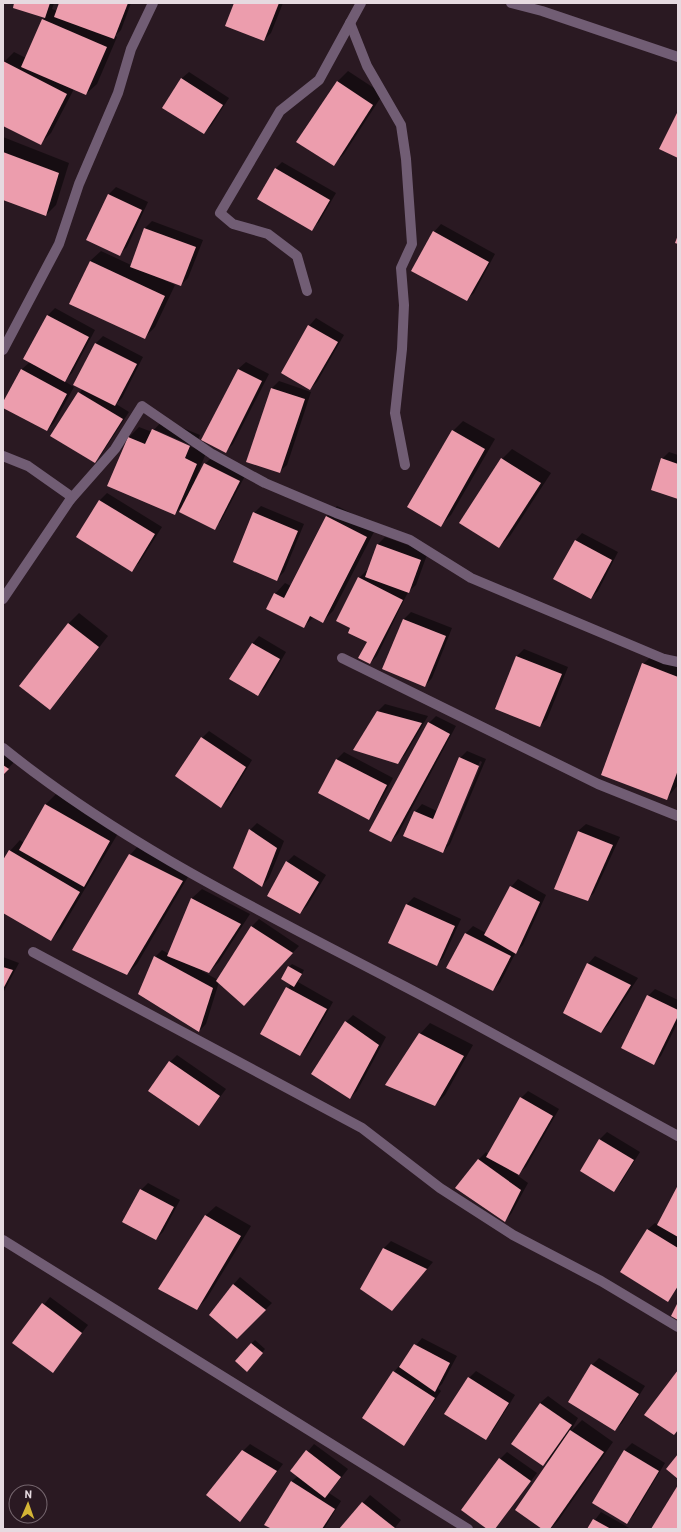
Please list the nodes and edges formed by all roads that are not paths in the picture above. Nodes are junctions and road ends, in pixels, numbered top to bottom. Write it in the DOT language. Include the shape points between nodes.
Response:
graph roads {
  1 [pos="153,3"];
  2 [pos="361,3"];
  3 [pos="511,3"];
  4 [pos="350,23"];
  5 [pos="678,56"];
  6 [pos="308,291"];
  7 [pos="3,350"];
  8 [pos="3,456"];
  9 [pos="405,465"];
  10 [pos="70,500"];
  11 [pos="3,599"];
  12 [pos="342,658"];
  13 [pos="678,662"];
  14 [pos="3,748"];
  15 [pos="678,816"];
  16 [pos="33,952"];
  17 [pos="678,1136"];
  18 [pos="3,1240"];
  19 [pos="678,1327"];
  20 [pos="468,1529"];
  1 -- 7 [label="street" via="131,50 118,93 79,184 59,244"];
  2 -- 4 [label="street"];
  3 -- 5 [label="street"];
  4 -- 6 [label="street" via="319,80 280,111 220,213 233,224 268,234 297,256"];
  4 -- 9 [label="street" via="367,66 401,125 406,159 412,244 401,268 404,305 395,413"];
  8 -- 10 [label="street" via="28,466 72,498"];
  10 -- 11 [label="street"];
  10 -- 13 [label="street" via="115,449 142,406 212,454 265,483 410,540 471,578 664,659"];
  12 -- 15 [label="street" via="598,784"];
  14 -- 17 [label="street" via="30,770 126,834 234,896 444,1006"];
  16 -- 19 [label="street" via="362,1128 440,1188 507,1231 601,1281"];
  18 -- 20 [label="street"];
}
